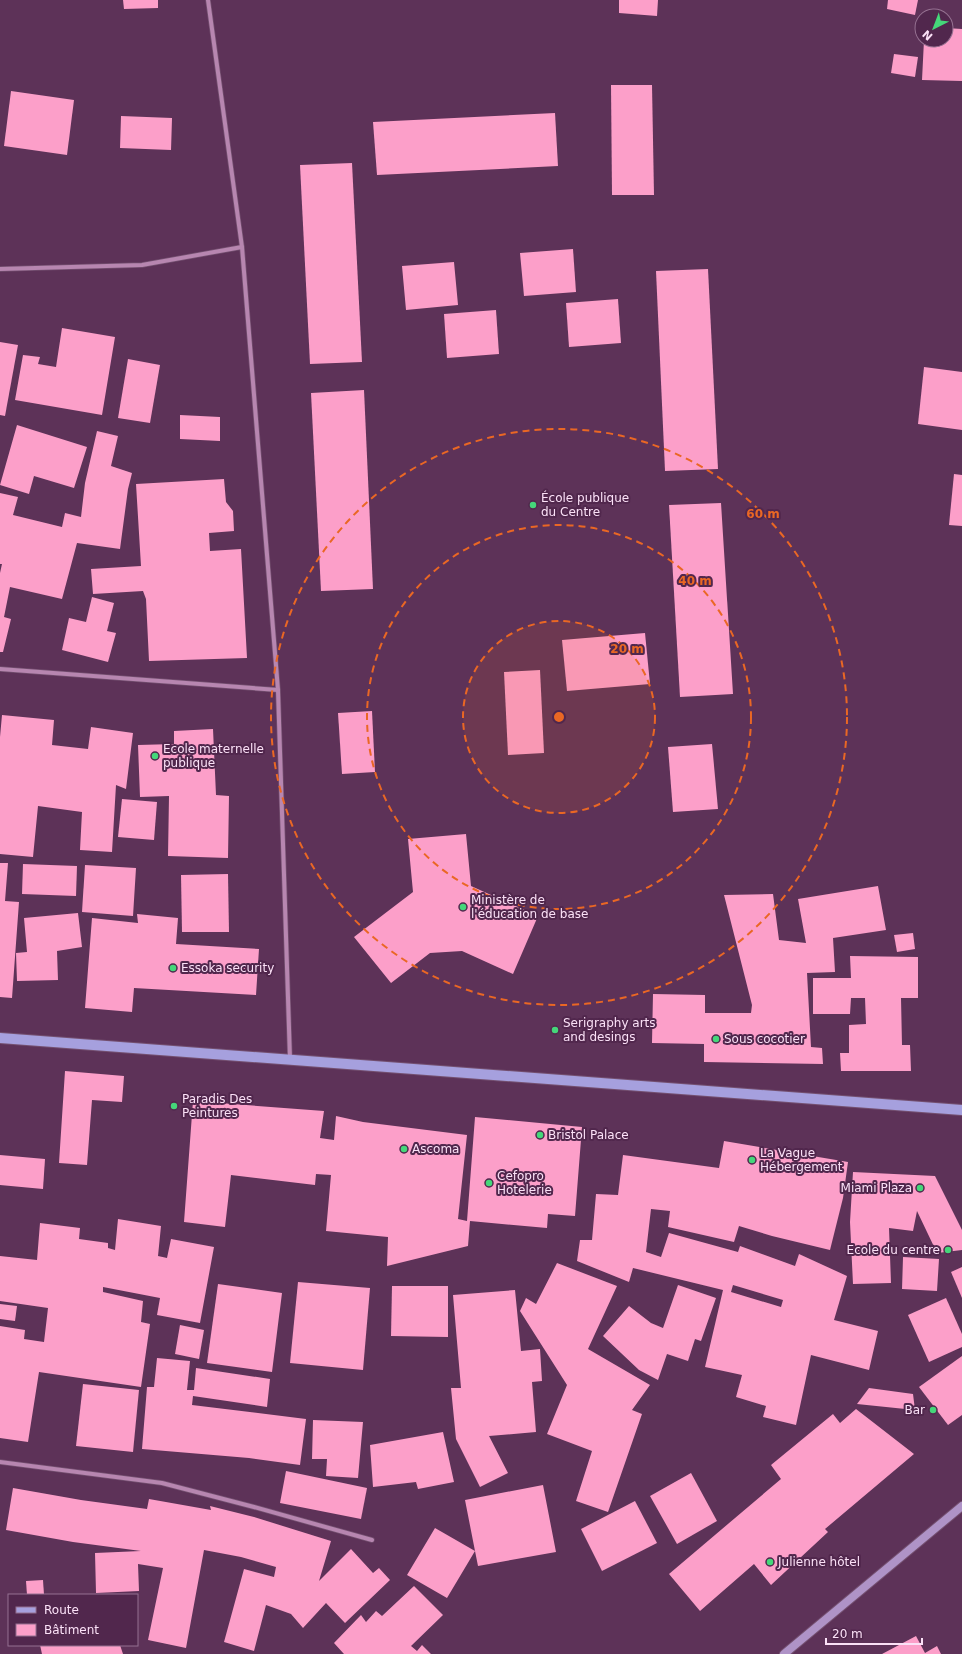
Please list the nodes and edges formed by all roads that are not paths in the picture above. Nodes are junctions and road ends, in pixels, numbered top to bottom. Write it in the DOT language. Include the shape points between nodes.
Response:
graph roads {
  1 [pos="208,0"];
  2 [pos="242,247"];
  3 [pos="0,269"];
  4 [pos="0,669"];
  5 [pos="278,690"];
  6 [pos="0,1038"];
  7 [pos="290,1058"];
  8 [pos="962,1110"];
  9 [pos="0,1462"];
  10 [pos="962,1506"];
  11 [pos="372,1540"];
  12 [pos="784,1654"];
  1 -- 2 [label="street"];
  2 -- 3 [label="street" via="142,265"];
  2 -- 5 [label="street"];
  4 -- 5 [label="street"];
  5 -- 7 [label="street"];
  6 -- 7 [label="main road"];
  7 -- 8 [label="main road"];
  9 -- 11 [label="street" via="162,1483"];
  10 -- 12 [label="street"];
}
